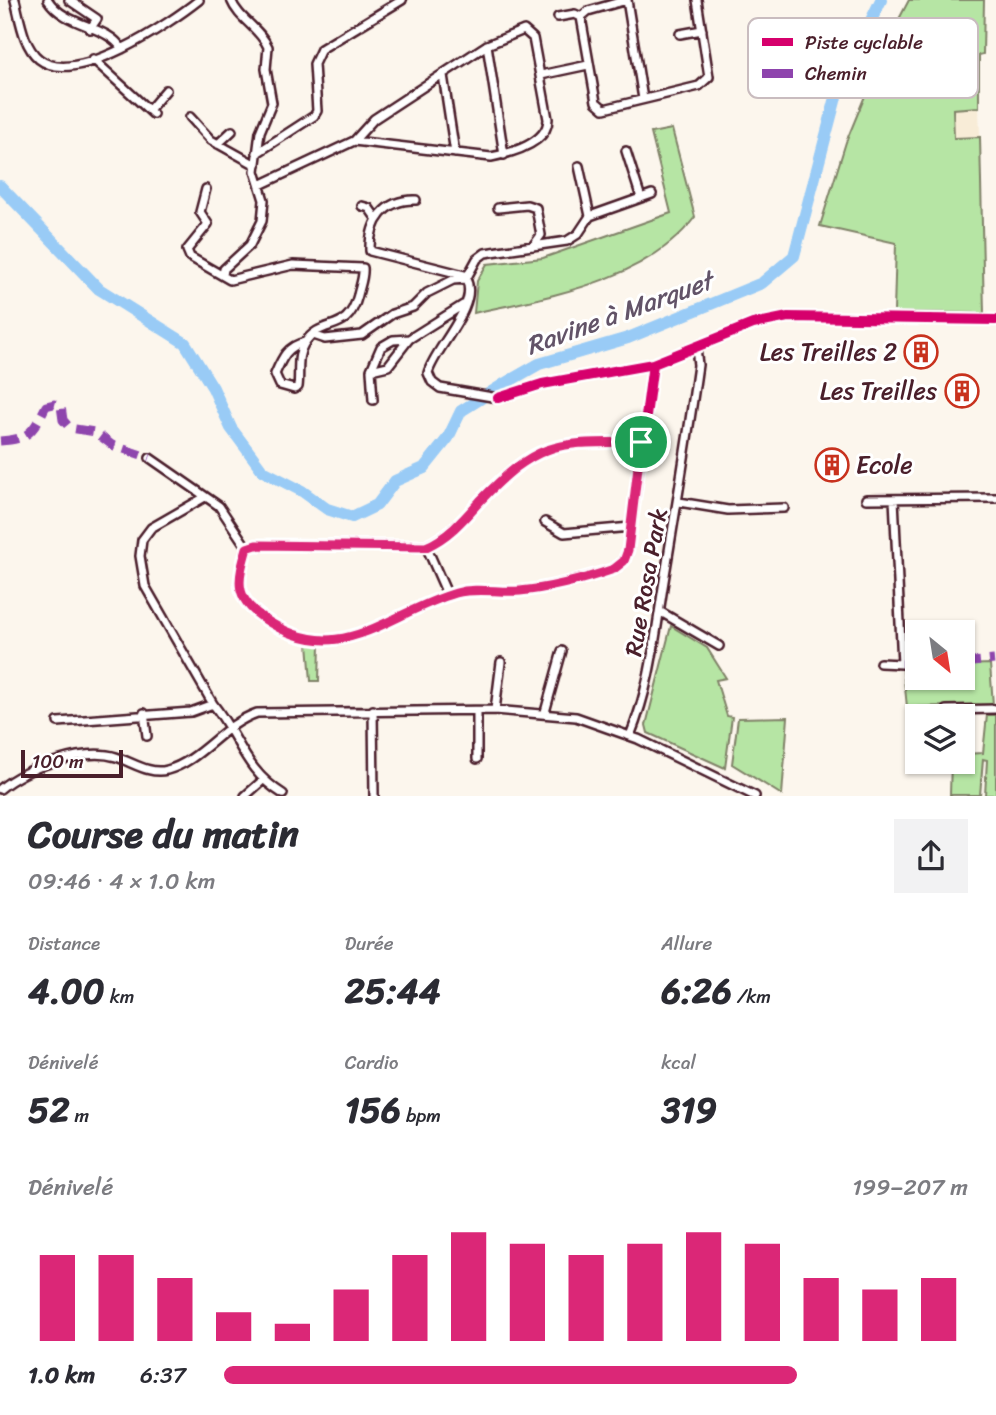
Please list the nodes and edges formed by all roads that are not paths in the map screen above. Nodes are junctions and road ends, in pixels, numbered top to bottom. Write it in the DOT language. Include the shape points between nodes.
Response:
graph roads {
  1 [pos="15,0"];
  2 [pos="48,0"];
  3 [pos="69,0"];
  4 [pos="199,0"];
  5 [pos="231,0"];
  6 [pos="402,0"];
  7 [pos="627,0"];
  8 [pos="697,0"];
  9 [pos="558,17"];
  10 [pos="581,17"];
  11 [pos="90,29"];
  12 [pos="702,30"];
  13 [pos="680,34"];
  14 [pos="487,45"];
  15 [pos="122,49"];
  16 [pos="93,59"];
  17 [pos="588,65"];
  18 [pos="443,75"];
  19 [pos="541,75"];
  20 [pos="166,90"];
  21 [pos="643,99"];
  22 [pos="190,117"];
  23 [pos="232,131"];
  24 [pos="354,141"];
  25 [pos="218,144"];
  26 [pos="626,151"];
  27 [pos="257,153"];
  28 [pos="455,153"];
  29 [pos="504,155"];
  30 [pos="256,165"];
  31 [pos="579,166"];
  32 [pos="260,185"];
  33 [pos="206,189"];
  34 [pos="652,194"];
  35 [pos="641,198"];
  36 [pos="416,200"];
  37 [pos="362,205"];
  38 [pos="498,208"];
  39 [pos="590,216"];
  40 [pos="376,218"];
  41 [pos="533,246"];
  42 [pos="223,275"];
  43 [pos="467,278"];
  44 [pos="464,304"];
  45 [pos="996,320"];
  46 [pos="313,335"];
  47 [pos="409,339"];
  48 [pos="305,342"];
  49 [pos="696,348"];
  50 [pos="653,364"];
  51 [pos="371,370"];
  52 [pos="373,400"];
  53 [pos="641,442"];
  54 [pos="150,458"];
  55 [pos="205,497"];
  56 [pos="996,498"];
  57 [pos="866,499"];
  58 [pos="894,499"];
  59 [pos="679,502"];
  60 [pos="784,508"];
  61 [pos="545,522"];
  62 [pos="631,527"];
  63 [pos="426,547"];
  64 [pos="247,548"];
  65 [pos="448,596"];
  66 [pos="661,612"];
  67 [pos="719,646"];
  68 [pos="562,651"];
  69 [pos="501,662"];
  70 [pos="880,663"];
  71 [pos="212,704"];
  72 [pos="975,709"];
  73 [pos="996,709"];
  74 [pos="373,710"];
  75 [pos="495,710"];
  76 [pos="477,711"];
  77 [pos="545,712"];
  78 [pos="144,713"];
  79 [pos="58,722"];
  80 [pos="230,725"];
  81 [pos="147,736"];
  82 [pos="630,736"];
  83 [pos="477,759"];
  84 [pos="262,781"];
  85 [pos="0,789"];
  86 [pos="283,794"];
  87 [pos="245,796"];
  88 [pos="374,796"];
  89 [pos="755,796"];
  1 -- 16 [label="street" via="26,40 43,62 69,67"];
  2 -- 11 [label="street" via="56,10"];
  3 -- 11 [label="street" via="97,19"];
  4 -- 15 [label="street"];
  5 -- 27 [label="street" via="239,16 253,25 268,47 266,69 272,103"];
  6 -- 27 [label="street" via="321,49 315,58 314,116"];
  7 -- 10 [label="street"];
  7 -- 21 [label="street"];
  8 -- 12 [label="street"];
  9 -- 10 [label="street"];
  10 -- 17 [label="street"];
  11 -- 15 [label="street" via="111,37"];
  12 -- 13 [label="street"];
  12 -- 21 [label="street" via="707,81"];
  14 -- 18 [label="street"];
  14 -- 19 [label="street" via="528,32"];
  14 -- 29 [label="street"];
  15 -- 16 [label="street"];
  16 -- 20 [label="street" via="151,112"];
  17 -- 19 [label="street"];
  17 -- 21 [label="street" via="599,106 604,109"];
  18 -- 24 [label="street" via="374,119"];
  18 -- 28 [label="street"];
  19 -- 29 [label="street" via="546,131"];
  22 -- 25 [label="street"];
  23 -- 25 [label="street"];
  24 -- 28 [label="street"];
  24 -- 32 [label="street"];
  25 -- 30 [label="street"];
  26 -- 35 [label="street"];
  27 -- 30 [label="street"];
  28 -- 29 [label="street"];
  30 -- 32 [label="street"];
  31 -- 39 [label="street"];
  32 -- 42 [label="street" via="262,221 250,246"];
  33 -- 42 [label="street" via="200,212 208,224 188,247 188,254"];
  34 -- 35 [label="street"];
  35 -- 39 [label="street"];
  36 -- 40 [label="street" via="396,201"];
  37 -- 40 [label="street"];
  38 -- 41 [label="street" via="536,208 541,235"];
  39 -- 41 [label="street" via="573,238"];
  40 -- 43 [label="street" via="370,245 373,254"];
  41 -- 43 [label="street" via="485,253"];
  42 -- 46 [label="street" via="230,280 293,265 363,268 354,312 347,320"];
  43 -- 44 [label="street"];
  43 -- 46 [label="street" via="427,293 368,333 325,339"];
  44 -- 47 [label="street"];
  44 -- 50 [label="street" via="454,332 428,373 440,388 498,398 542,384"];
  45 -- 49 [label="street" via="788,317 753,324"];
  46 -- 48 [label="street"];
  47 -- 51 [label="street" via="388,366"];
  47 -- 51 [label="street" via="387,342"];
  48 -- 48 [label="street" via="283,356 275,374 280,385 298,387"];
  49 -- 50 [label="street"];
  49 -- 59 [label="street, Rue Rosa Park" via="698,365"];
  50 -- 53 [label="street"];
  51 -- 52 [label="street"];
  53 -- 62 [label="street"];
  53 -- 63 [label="street" via="573,443 534,454 505,476 446,536"];
  54 -- 55 [label="street"];
  55 -- 64 [label="street" via="219,506"];
  55 -- 71 [label="street" via="151,528 142,540 140,556 145,586"];
  56 -- 58 [label="street"];
  57 -- 58 [label="street"];
  58 -- 70 [label="street" via="902,664"];
  59 -- 60 [label="street" via="728,510"];
  59 -- 66 [label="street, Rue Rosa Park"];
  61 -- 62 [label="street" via="564,533"];
  62 -- 65 [label="street" via="624,561 614,569 524,590"];
  63 -- 64 [label="street"];
  63 -- 65 [label="street"];
  64 -- 65 [label="street" via="239,580 246,605 282,631 307,639 356,635"];
  66 -- 67 [label="street"];
  66 -- 82 [label="street, Rue Rosa Park" via="654,658"];
  68 -- 77 [label="street"];
  69 -- 75 [label="street"];
  71 -- 78 [label="street" via="191,712"];
  71 -- 80 [label="street"];
  72 -- 73 [label="street"];
  74 -- 76 [label="street"];
  74 -- 80 [label="street" via="264,713"];
  74 -- 88 [label="street"];
  75 -- 76 [label="street"];
  75 -- 77 [label="street"];
  76 -- 83 [label="street"];
  77 -- 82 [label="street" via="591,721"];
  78 -- 79 [label="street"];
  78 -- 81 [label="street"];
  80 -- 84 [label="street"];
  80 -- 85 [label="street" via="192,757 168,770 85,754 18,777"];
  82 -- 89 [label="street"];
  84 -- 86 [label="street"];
  84 -- 87 [label="street"];
}
